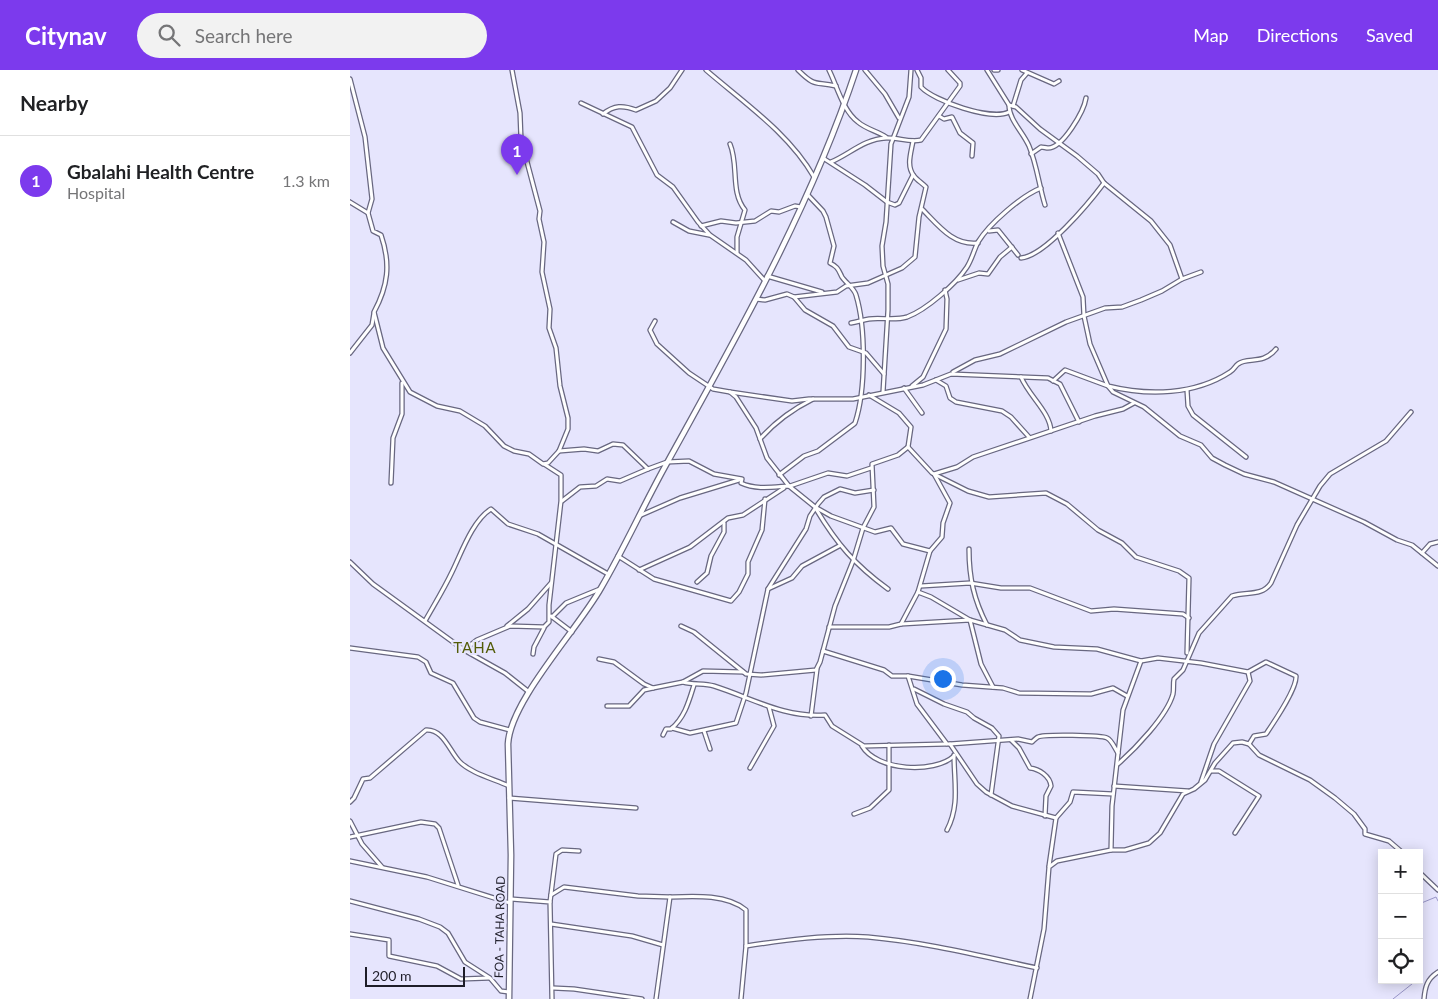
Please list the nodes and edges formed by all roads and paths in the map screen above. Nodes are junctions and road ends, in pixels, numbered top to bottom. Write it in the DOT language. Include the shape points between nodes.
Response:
graph roads {
  1 [pos="512,70"];
  2 [pos="682,70"];
  3 [pos="706,70"];
  4 [pos="798,70"];
  5 [pos="829,70"];
  6 [pos="856,70"];
  7 [pos="865,70"];
  8 [pos="911,70"];
  9 [pos="917,70"];
  10 [pos="948,70"];
  11 [pos="987,70"];
  12 [pos="994,70"];
  13 [pos="998,70"];
  14 [pos="1022,70"];
  15 [pos="1027,72"];
  16 [pos="350,79"];
  17 [pos="1059,81"];
  18 [pos="837,86"];
  19 [pos="1086,98"];
  20 [pos="949,102"];
  21 [pos="581,103"];
  22 [pos="844,103"];
  23 [pos="1011,105"];
  24 [pos="1009,112"];
  25 [pos="603,114"];
  26 [pos="939,116"];
  27 [pos="899,118"];
  28 [pos="886,138"];
  29 [pos="893,139"];
  30 [pos="913,141"];
  31 [pos="1059,142"];
  32 [pos="730,144"];
  33 [pos="1031,154"];
  34 [pos="972,156"];
  35 [pos="822,157"];
  36 [pos="831,162"];
  37 [pos="913,175"];
  38 [pos="814,177"];
  39 [pos="1104,183"];
  40 [pos="1041,188"];
  41 [pos="807,194"];
  42 [pos="350,202"];
  43 [pos="887,202"];
  44 [pos="1045,206"];
  45 [pos="801,207"];
  46 [pos="922,209"];
  47 [pos="368,213"];
  48 [pos="673,222"];
  49 [pos="740,222"];
  50 [pos="701,226"];
  51 [pos="988,231"];
  52 [pos="1058,233"];
  53 [pos="710,235"];
  54 [pos="978,242"];
  55 [pos="1012,247"];
  56 [pos="737,254"];
  57 [pos="1201,272"];
  58 [pos="886,277"];
  59 [pos="766,278"];
  60 [pos="1182,278"];
  61 [pos="957,280"];
  62 [pos="849,286"];
  63 [pos="945,290"];
  64 [pos="825,293"];
  65 [pos="794,297"];
  66 [pos="756,299"];
  67 [pos="374,312"];
  68 [pos="1084,316"];
  69 [pos="888,319"];
  70 [pos="655,321"];
  71 [pos="862,322"];
  72 [pos="851,323"];
  73 [pos="1276,349"];
  74 [pos="862,351"];
  75 [pos="350,353"];
  76 [pos="884,374"];
  77 [pos="951,374"];
  78 [pos="1021,377"];
  79 [pos="936,380"];
  80 [pos="1054,381"];
  81 [pos="402,383"];
  82 [pos="1108,386"];
  83 [pos="710,387"];
  84 [pos="912,387"];
  85 [pos="904,388"];
  86 [pos="1187,390"];
  87 [pos="730,392"];
  88 [pos="883,392"];
  89 [pos="869,395"];
  90 [pos="859,398"];
  91 [pos="813,399"];
  92 [pos="1134,402"];
  93 [pos="1411,412"];
  94 [pos="922,413"];
  95 [pos="1079,422"];
  96 [pos="1051,431"];
  97 [pos="1029,437"];
  98 [pos="760,439"];
  99 [pos="908,447"];
  100 [pos="559,451"];
  101 [pos="1246,457"];
  102 [pos="667,462"];
  103 [pos="543,464"];
  104 [pos="871,468"];
  105 [pos="648,469"];
  106 [pos="934,474"];
  107 [pos="779,475"];
  108 [pos="742,479"];
  109 [pos="391,483"];
  110 [pos="790,486"];
  111 [pos="874,490"];
  112 [pos="765,499"];
  113 [pos="1311,500"];
  114 [pos="561,501"];
  115 [pos="815,507"];
  116 [pos="639,516"];
  117 [pos="724,522"];
  118 [pos="863,528"];
  119 [pos="1438,542"];
  120 [pos="556,544"];
  121 [pos="839,546"];
  122 [pos="969,549"];
  123 [pos="930,551"];
  124 [pos="1422,553"];
  125 [pos="618,556"];
  126 [pos="853,561"];
  127 [pos="350,562"];
  128 [pos="1438,566"];
  129 [pos="639,570"];
  130 [pos="608,574"];
  131 [pos="698,582"];
  132 [pos="551,583"];
  133 [pos="970,583"];
  134 [pos="921,586"];
  135 [pos="600,589"];
  136 [pos="768,589"];
  137 [pos="888,589"];
  138 [pos="918,592"];
  139 [pos="551,616"];
  140 [pos="1189,618"];
  141 [pos="970,620"];
  142 [pos="425,621"];
  143 [pos="901,624"];
  144 [pos="987,625"];
  145 [pos="681,626"];
  146 [pos="829,626"];
  147 [pos="506,627"];
  148 [pos="544,627"];
  149 [pos="572,632"];
  150 [pos="350,648"];
  151 [pos="464,650"];
  152 [pos="823,651"];
  153 [pos="533,654"];
  154 [pos="1187,656"];
  155 [pos="599,659"];
  156 [pos="1141,661"];
  157 [pos="1187,662"];
  158 [pos="818,667"];
  159 [pos="743,672"];
  160 [pos="1248,672"];
  161 [pos="749,674"];
  162 [pos="908,676"];
  163 [pos="684,682"];
  164 [pos="694,685"];
  165 [pos="993,687"];
  166 [pos="653,688"];
  167 [pos="914,689"];
  168 [pos="530,692"];
  169 [pos="1127,696"];
  170 [pos="744,697"];
  171 [pos="607,706"];
  172 [pos="769,707"];
  173 [pos="811,716"];
  174 [pos="672,728"];
  175 [pos="510,730"];
  176 [pos="704,731"];
  177 [pos="663,735"];
  178 [pos="1011,740"];
  179 [pos="998,741"];
  180 [pos="948,744"];
  181 [pos="1249,744"];
  182 [pos="862,745"];
  183 [pos="889,745"];
  184 [pos="710,749"];
  185 [pos="954,754"];
  186 [pos="1119,754"];
  187 [pos="888,764"];
  188 [pos="1118,764"];
  189 [pos="750,768"];
  190 [pos="1210,771"];
  191 [pos="1200,785"];
  192 [pos="509,786"];
  193 [pos="1114,786"];
  194 [pos="1188,791"];
  195 [pos="1113,794"];
  196 [pos="991,795"];
  197 [pos="509,798"];
  198 [pos="350,802"];
  199 [pos="636,808"];
  200 [pos="854,814"];
  201 [pos="1045,816"];
  202 [pos="1056,818"];
  203 [pos="350,821"];
  204 [pos="948,830"];
  205 [pos="1235,833"];
  206 [pos="357,835"];
  207 [pos="350,837"];
  208 [pos="1399,849"];
  209 [pos="1112,850"];
  210 [pos="579,851"];
  211 [pos="350,860"];
  212 [pos="1049,867"];
  213 [pos="383,868"];
  214 [pos="1423,876"];
  215 [pos="458,885"];
  216 [pos="1438,890"];
  217 [pos="551,895"];
  218 [pos="670,897"];
  219 [pos="350,901"];
  220 [pos="511,901"];
  221 [pos="550,902"];
  222 [pos="552,924"];
  223 [pos="350,934"];
  224 [pos="663,945"];
  225 [pos="746,946"];
  226 [pos="1036,968"];
  227 [pos="1438,972"];
  228 [pos="490,978"];
  229 [pos="553,988"];
  230 [pos="510,992"];
  231 [pos="509,999"];
  232 [pos="552,999"];
  233 [pos="642,999"];
  234 [pos="656,999"];
  235 [pos="741,999"];
  236 [pos="1030,999"];
  237 [pos="1424,999"];
  1 -- 100 [label="street" via="521,139 540,211 544,242 542,272 550,310 549,328 556,348 568,418 568,429"];
  2 -- 25 [label="street" via="656,101 636,110 627,106 613,107"];
  3 -- 38 [label="street" via="785,139"];
  4 -- 18 [label="street" via="814,83"];
  5 -- 18 [label="street"];
  6 -- 22 [label="street"];
  7 -- 27 [label="street"];
  8 -- 27 [label="street" via="909,97"];
  9 -- 20 [label="street" via="924,90"];
  10 -- 20 [label="street" via="960,83"];
  11 -- 23 [label="street"];
  12 -- 13 [label="street"];
  14 -- 15 [label="street"];
  15 -- 17 [label="street" via="1054,84"];
  15 -- 23 [label="street"];
  16 -- 47 [label="street" via="365,137 372,199"];
  18 -- 22 [label="street"];
  19 -- 31 [label="street" via="1082,113"];
  20 -- 24 [label="street" via="980,113"];
  20 -- 26 [label="street"];
  21 -- 25 [label="street"];
  22 -- 28 [label="street" via="857,122"];
  22 -- 35 [label="street"];
  23 -- 24 [label="street"];
  23 -- 31 [label="street"];
  24 -- 33 [label="street"];
  25 -- 50 [label="street" via="632,127 657,175 673,187"];
  26 -- 30 [label="street" via="921,140"];
  26 -- 34 [label="street" via="952,118 960,133 973,143"];
  27 -- 29 [label="street"];
  28 -- 29 [label="street"];
  28 -- 36 [label="street" via="862,144"];
  29 -- 30 [label="street"];
  29 -- 43 [label="street"];
  30 -- 37 [label="street" via="909,162"];
  31 -- 33 [label="street"];
  31 -- 39 [label="street" via="1098,174"];
  32 -- 49 [label="street" via="736,163 739,203 745,210"];
  33 -- 40 [label="street"];
  35 -- 36 [label="street"];
  35 -- 38 [label="street"];
  36 -- 43 [label="street"];
  37 -- 43 [label="street" via="899,203"];
  37 -- 46 [label="street" via="926,187"];
  38 -- 41 [label="street"];
  39 -- 52 [label="street"];
  39 -- 60 [label="street" via="1151,221 1164,236"];
  40 -- 44 [label="street"];
  40 -- 51 [label="street" via="1000,215"];
  41 -- 45 [label="street"];
  41 -- 62 [label="street" via="823,211 834,246 830,263 840,269"];
  42 -- 47 [label="street"];
  43 -- 58 [label="street" via="882,246"];
  45 -- 49 [label="street" via="771,211 755,221"];
  45 -- 59 [label="street"];
  46 -- 54 [label="street" via="949,236 960,242"];
  46 -- 58 [label="street" via="915,257"];
  47 -- 67 [label="street" via="373,231 382,235 386,257 384,293"];
  48 -- 53 [label="street" via="689,231"];
  49 -- 50 [label="street" via="720,220"];
  49 -- 56 [label="street"];
  50 -- 53 [label="street"];
  51 -- 54 [label="street"];
  51 -- 55 [label="street" via="998,230"];
  52 -- 55 [label="street" via="1029,257 1019,256"];
  52 -- 68 [label="street" via="1083,297"];
  53 -- 56 [label="street"];
  54 -- 61 [label="street" via="975,254"];
  55 -- 61 [label="street" via="988,274 979,273"];
  56 -- 59 [label="street"];
  57 -- 60 [label="street"];
  58 -- 62 [label="street"];
  58 -- 69 [label="street"];
  59 -- 64 [label="street"];
  59 -- 66 [label="street"];
  60 -- 68 [label="street" via="1141,300"];
  61 -- 63 [label="street"];
  62 -- 64 [label="street"];
  62 -- 71 [label="street" via="855,293"];
  63 -- 69 [label="street" via="921,311 905,318"];
  63 -- 84 [label="street" via="948,300 946,329 923,377"];
  64 -- 65 [label="street"];
  65 -- 66 [label="street" via="787,294"];
  65 -- 74 [label="street" via="805,310 833,326 847,346"];
  66 -- 83 [label="street"];
  67 -- 75 [label="street" via="372,325"];
  67 -- 81 [label="street" via="383,348"];
  68 -- 77 [label="street" via="1051,328 1000,354 975,360"];
  68 -- 82 [label="street" via="1090,344"];
  69 -- 71 [label="street" via="871,318"];
  69 -- 76 [label="street"];
  70 -- 83 [label="street" via="650,330 657,344 689,374"];
  71 -- 72 [label="street"];
  71 -- 74 [label="street"];
  73 -- 86 [label="street" via="1266,359 1239,363 1229,374"];
  74 -- 76 [label="street"];
  74 -- 90 [label="street"];
  76 -- 88 [label="street"];
  77 -- 78 [label="street"];
  77 -- 79 [label="street"];
  78 -- 80 [label="street"];
  78 -- 96 [label="street" via="1027,391 1050,420"];
  79 -- 84 [label="street"];
  79 -- 97 [label="street" via="946,386 950,398 956,402 1002,411"];
  80 -- 82 [label="street" via="1064,370"];
  80 -- 95 [label="street" via="1060,384"];
  81 -- 103 [label="street" via="418,397 437,406 460,411 485,426 504,446 530,454"];
  81 -- 109 [label="street" via="402,414 393,438"];
  82 -- 86 [label="street" via="1162,392"];
  82 -- 92 [label="street"];
  83 -- 87 [label="street"];
  83 -- 102 [label="street"];
  84 -- 85 [label="street"];
  85 -- 88 [label="street"];
  85 -- 94 [label="street"];
  86 -- 101 [label="street" via="1192,415"];
  87 -- 91 [label="street" via="792,401"];
  87 -- 98 [label="street" via="746,412"];
  88 -- 89 [label="street"];
  89 -- 90 [label="street"];
  89 -- 99 [label="street" via="899,413 911,427"];
  90 -- 91 [label="street"];
  90 -- 107 [label="street" via="854,424"];
  91 -- 98 [label="street" via="773,425"];
  92 -- 95 [label="street"];
  92 -- 113 [label="street" via="1180,436 1201,445 1212,458"];
  93 -- 113 [label="street" via="1377,448 1330,474"];
  95 -- 96 [label="street"];
  96 -- 97 [label="street"];
  97 -- 106 [label="street"];
  98 -- 107 [label="street" via="767,458"];
  99 -- 104 [label="street" via="898,456 872,464"];
  99 -- 106 [label="street"];
  100 -- 103 [label="street"];
  100 -- 105 [label="street" via="598,451 623,445"];
  102 -- 105 [label="street"];
  102 -- 108 [label="street" via="689,461 714,474"];
  102 -- 116 [label="street"];
  103 -- 114 [label="street" via="561,475"];
  104 -- 110 [label="street" via="847,476 828,473"];
  104 -- 111 [label="street"];
  105 -- 114 [label="street" via="620,481 606,478 596,486 580,487"];
  106 -- 123 [label="street" via="950,503 942,537"];
  106 -- 140 [label="street" via="968,491 990,497 1046,493 1067,504 1098,530 1122,543 1136,557 1179,571 1189,578"];
  107 -- 110 [label="street"];
  108 -- 110 [label="street" via="741,483 754,487"];
  108 -- 116 [label="street" via="680,498"];
  110 -- 112 [label="street"];
  110 -- 115 [label="street"];
  111 -- 115 [label="street" via="855,494 840,489 824,497"];
  111 -- 118 [label="street" via="874,507"];
  112 -- 117 [label="street" via="743,515"];
  112 -- 129 [label="street" via="762,530 748,562 748,574 731,601 659,581"];
  113 -- 124 [label="street" via="1364,522"];
  113 -- 154 [label="street" via="1266,589 1259,593 1232,596 1199,632"];
  114 -- 120 [label="street"];
  115 -- 118 [label="street"];
  115 -- 121 [label="street"];
  115 -- 136 [label="street" via="806,529"];
  116 -- 125 [label="street"];
  117 -- 129 [label="street" via="690,547"];
  117 -- 131 [label="street" via="724,532 707,573"];
  118 -- 123 [label="street" via="876,532 891,528 903,544"];
  118 -- 126 [label="street"];
  119 -- 124 [label="street" via="1430,544"];
  120 -- 130 [label="street"];
  120 -- 132 [label="street"];
  120 -- 142 [label="street" via="508,524 491,509 464,543"];
  121 -- 126 [label="street"];
  121 -- 136 [label="street" via="802,566 792,578"];
  122 -- 133 [label="street"];
  123 -- 134 [label="street"];
  124 -- 128 [label="street"];
  125 -- 129 [label="street"];
  125 -- 130 [label="street"];
  126 -- 137 [label="street"];
  126 -- 146 [label="street"];
  127 -- 142 [label="street" via="373,584"];
  130 -- 135 [label="street"];
  132 -- 139 [label="street"];
  132 -- 147 [label="street" via="528,609"];
  133 -- 134 [label="street"];
  133 -- 140 [label="street" via="1030,588 1091,611 1114,609 1183,614"];
  133 -- 144 [label="street"];
  134 -- 138 [label="street"];
  135 -- 139 [label="street" via="566,602"];
  135 -- 149 [label="street"];
  136 -- 161 [label="street"];
  138 -- 141 [label="street"];
  138 -- 143 [label="street"];
  139 -- 148 [label="street"];
  139 -- 149 [label="street"];
  140 -- 154 [label="street"];
  141 -- 143 [label="street"];
  141 -- 144 [label="street"];
  141 -- 165 [label="street" via="980,664"];
  142 -- 151 [label="street"];
  143 -- 146 [label="street" via="890,627"];
  144 -- 156 [label="street" via="1005,630 1020,640 1094,649"];
  145 -- 159 [label="street" via="694,632"];
  146 -- 152 [label="street"];
  147 -- 148 [label="street"];
  147 -- 151 [label="street" via="477,640"];
  148 -- 153 [label="street"];
  149 -- 168 [label="street"];
  150 -- 175 [label="street" via="426,662 431,673 453,683 474,718"];
  151 -- 168 [label="street" via="505,673"];
  152 -- 158 [label="street"];
  152 -- 162 [label="street" via="884,670 892,676"];
  154 -- 157 [label="street"];
  155 -- 166 [label="street" via="614,662"];
  156 -- 157 [label="street" via="1158,658"];
  156 -- 169 [label="street"];
  157 -- 160 [label="street"];
  157 -- 188 [label="street" via="1174,679 1173,695 1162,715"];
  158 -- 161 [label="street" via="812,672"];
  158 -- 173 [label="street"];
  159 -- 161 [label="street"];
  159 -- 163 [label="street" via="703,671"];
  160 -- 181 [label="street" via="1266,662 1296,676 1297,682 1266,734 1254,736"];
  160 -- 191 [label="street" via="1250,680 1214,744"];
  161 -- 170 [label="street"];
  162 -- 165 [label="street"];
  162 -- 167 [label="street"];
  163 -- 164 [label="street"];
  163 -- 166 [label="street"];
  164 -- 170 [label="street" via="712,686"];
  164 -- 174 [label="street" via="688,707"];
  165 -- 169 [label="street" via="1034,694 1091,694 1113,688"];
  166 -- 171 [label="street" via="644,690 629,706"];
  167 -- 179 [label="street" via="968,712 992,728 999,736"];
  167 -- 180 [label="street" via="917,704"];
  168 -- 175 [label="street"];
  169 -- 186 [label="street"];
  170 -- 172 [label="street"];
  170 -- 176 [label="street" via="736,723"];
  172 -- 173 [label="street"];
  172 -- 189 [label="street" via="774,726"];
  173 -- 182 [label="street" via="825,715 832,726"];
  174 -- 176 [label="street" via="690,733"];
  174 -- 177 [label="street" via="666,729"];
  175 -- 192 [label="street, FOA - TAHA ROAD"];
  176 -- 184 [label="street"];
  178 -- 179 [label="street"];
  178 -- 186 [label="street" via="1032,742 1038,737 1058,734 1066,737 1099,735 1110,739"];
  178 -- 201 [label="street" via="1030,768 1049,778 1051,786 1046,796"];
  179 -- 180 [label="street"];
  179 -- 196 [label="street"];
  180 -- 183 [label="street"];
  180 -- 185 [label="street"];
  181 -- 190 [label="street" via="1233,743"];
  181 -- 208 [label="street" via="1259,755 1310,780 1335,798 1354,814 1365,834 1389,841"];
  182 -- 183 [label="street"];
  182 -- 187 [label="street" via="873,758"];
  183 -- 187 [label="street"];
  185 -- 187 [label="street" via="948,761 929,767"];
  185 -- 196 [label="street" via="977,784"];
  185 -- 204 [label="street" via="957,796 953,822"];
  186 -- 188 [label="street"];
  187 -- 200 [label="street" via="889,790 870,808"];
  188 -- 193 [label="street"];
  190 -- 191 [label="street"];
  190 -- 205 [label="street" via="1219,771 1259,796"];
  191 -- 194 [label="street"];
  192 -- 197 [label="street, FOA - TAHA ROAD"];
  192 -- 198 [label="street" via="461,763 436,731 426,730 370,778 363,780"];
  193 -- 194 [label="street"];
  193 -- 195 [label="street"];
  194 -- 209 [label="street" via="1168,816 1160,833 1149,843"];
  195 -- 202 [label="street" via="1073,792 1070,802"];
  195 -- 209 [label="street"];
  196 -- 201 [label="street" via="1012,806"];
  197 -- 199 [label="street"];
  197 -- 220 [label="street, FOA - TAHA ROAD"];
  201 -- 202 [label="street"];
  202 -- 212 [label="street"];
  203 -- 206 [label="street"];
  206 -- 207 [label="street"];
  206 -- 213 [label="street"];
  206 -- 215 [label="street" via="421,822 435,824"];
  209 -- 212 [label="street" via="1057,861"];
  210 -- 217 [label="street" via="562,850 556,854"];
  211 -- 213 [label="street"];
  212 -- 226 [label="street" via="1047,908"];
  213 -- 215 [label="street"];
  214 -- 216 [label="street"];
  215 -- 220 [label="street"];
  217 -- 218 [label="street" via="564,887"];
  217 -- 221 [label="street"];
  218 -- 224 [label="street"];
  218 -- 225 [label="street" via="693,896 738,903 746,910"];
  219 -- 228 [label="street" via="419,919 440,928 448,933 465,962"];
  220 -- 221 [label="street"];
  220 -- 230 [label="street, FOA - TAHA ROAD"];
  221 -- 222 [label="street"];
  222 -- 224 [label="street" via="632,936"];
  222 -- 229 [label="street"];
  223 -- 228 [label="street" via="389,940 389,956 437,966 461,979"];
  224 -- 234 [label="street"];
  225 -- 226 [label="street" via="866,937 953,950"];
  225 -- 235 [label="street"];
  226 -- 236 [label="street"];
  227 -- 237 [label="street" via="1426,985"];
  228 -- 230 [label="street" via="501,991"];
  229 -- 232 [label="street"];
  229 -- 233 [label="street" via="574,988"];
  230 -- 231 [label="street, FOA - TAHA ROAD"];
}
